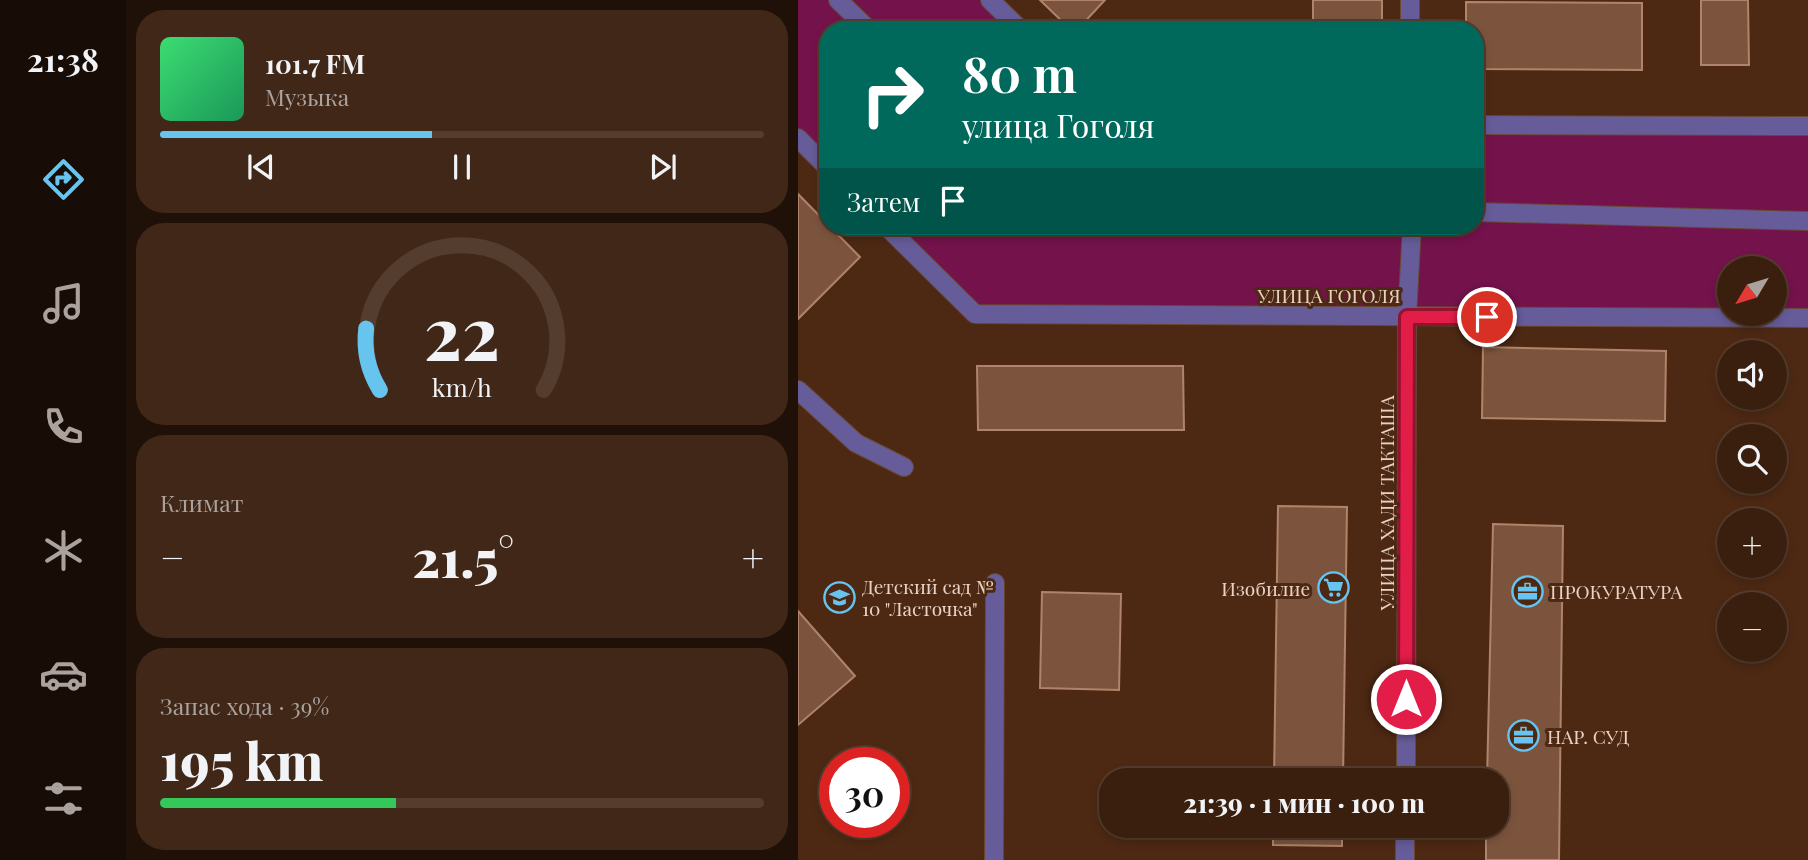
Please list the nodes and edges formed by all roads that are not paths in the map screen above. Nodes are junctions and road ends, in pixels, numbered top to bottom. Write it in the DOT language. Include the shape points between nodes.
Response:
graph roads {
  1 [pos="838,0"];
  2 [pos="990,0"];
  3 [pos="1410,0"];
  4 [pos="860,21"];
  5 [pos="1012,21"];
  6 [pos="1410,21"];
  7 [pos="1484,125"];
  8 [pos="1808,126"];
  9 [pos="798,138"];
  10 [pos="819,159"];
  11 [pos="1484,212"];
  12 [pos="1808,221"];
  13 [pos="895,235"];
  14 [pos="1412,235"];
  15 [pos="1407,317"];
  16 [pos="1808,318"];
  17 [pos="798,390"];
  18 [pos="904,467"];
  19 [pos="995,583"];
  20 [pos="1406,768"];
  21 [pos="1405,838"];
  22 [pos="994,860"];
  23 [pos="1405,860"];
  1 -- 4 [label="street"];
  2 -- 5 [label="street"];
  3 -- 6 [label="street"];
  7 -- 8 [label="street"];
  9 -- 10 [label="street"];
  11 -- 12 [label="street"];
  13 -- 15 [label="street, УЛИЦА ГОГОЛЯ" via="975,314"];
  14 -- 15 [label="street, УЛИЦА ХАДИ ТАКТАША"];
  15 -- 16 [label="street, УЛИЦА ГОГОЛЯ"];
  15 -- 20 [label="street, УЛИЦА ХАДИ ТАКТАША"];
  17 -- 18 [label="street" via="856,443"];
  19 -- 22 [label="street"];
  21 -- 23 [label="street"];
}
